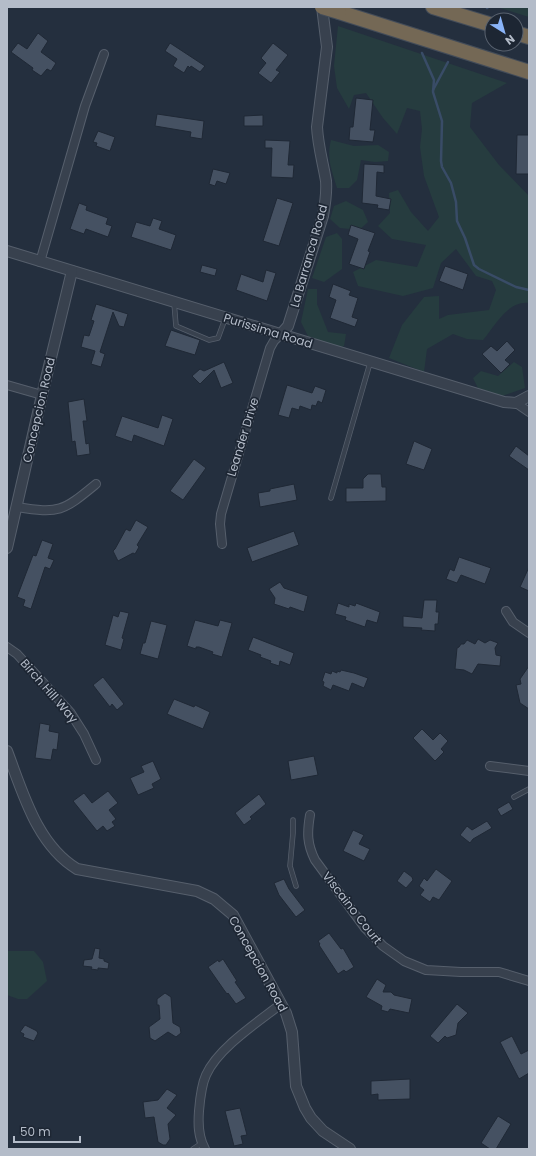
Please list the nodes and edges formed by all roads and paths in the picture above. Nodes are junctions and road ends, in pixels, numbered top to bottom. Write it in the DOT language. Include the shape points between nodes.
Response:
graph roads {
  1 [pos="322,7"];
  2 [pos="433,7"];
  3 [pos="484,23"];
  4 [pos="104,54"];
  5 [pos="529,72"];
  6 [pos="7,251"];
  7 [pos="40,262"];
  8 [pos="72,271"];
  9 [pos="174,302"];
  10 [pos="226,318"];
  11 [pos="280,335"];
  12 [pos="370,362"];
  13 [pos="7,385"];
  14 [pos="42,395"];
  15 [pos="529,396"];
  16 [pos="516,403"];
  17 [pos="529,412"];
  18 [pos="96,484"];
  19 [pos="331,498"];
  20 [pos="17,507"];
  21 [pos="222,544"];
  22 [pos="7,548"];
  23 [pos="506,611"];
  24 [pos="529,633"];
  25 [pos="7,647"];
  26 [pos="7,752"];
  27 [pos="96,760"];
  28 [pos="490,766"];
  29 [pos="529,771"];
  30 [pos="529,789"];
  31 [pos="514,797"];
  32 [pos="310,815"];
  33 [pos="292,820"];
  34 [pos="296,886"];
  35 [pos="529,981"];
  36 [pos="281,1004"];
  37 [pos="203,1146"];
  38 [pos="193,1149"];
  39 [pos="350,1149"];
  1 -- 5 [label="highway, bridge"];
  1 -- 11 [label="street, La Barranca Road" via="326,47 317,127 326,182 325,204 288,326"];
  2 -- 3 [label="highway"];
  4 -- 7 [label="street" via="85,106"];
  6 -- 7 [label="street, Purissima Road"];
  7 -- 8 [label="street, Purissima Road"];
  8 -- 9 [label="street, Purissima Road"];
  8 -- 14 [label="street, Concepcion Road"];
  9 -- 10 [label="street, Purissima Road"];
  9 -- 10 [label="lane" via="176,326 209,340 218,338"];
  10 -- 11 [label="street, Purissima Road"];
  11 -- 12 [label="street, Purissima Road"];
  11 -- 21 [label="street, Leander Drive" via="270,348 225,497 220,524"];
  12 -- 16 [label="street, Purissima Road" via="504,402"];
  12 -- 19 [label="lane"];
  13 -- 14 [label="street"];
  14 -- 20 [label="street, Concepcion Road"];
  15 -- 16 [label="street"];
  16 -- 17 [label="street"];
  18 -- 20 [label="street" via="71,504 55,510"];
  20 -- 22 [label="street, Concepcion Road"];
  23 -- 24 [label="street" via="513,622"];
  25 -- 27 [label="street, Birch Hill Way" via="17,654 70,712"];
  26 -- 36 [label="street, Concepcion Road" via="40,829 66,863 77,870 197,891 214,899 233,916"];
  28 -- 29 [label="street"];
  30 -- 31 [label="lane"];
  32 -- 35 [label="street, Viscaino Court" via="309,848 315,860 365,928 404,962 426,970 499,972"];
  33 -- 34 [label="lane" via="290,866"];
  36 -- 37 [label="street" via="227,1048 215,1060 206,1075 199,1114"];
  36 -- 39 [label="street, Concepcion Road" via="292,1032 300,1099 311,1118 323,1131"];
  37 -- 38 [label="lane"];
}
